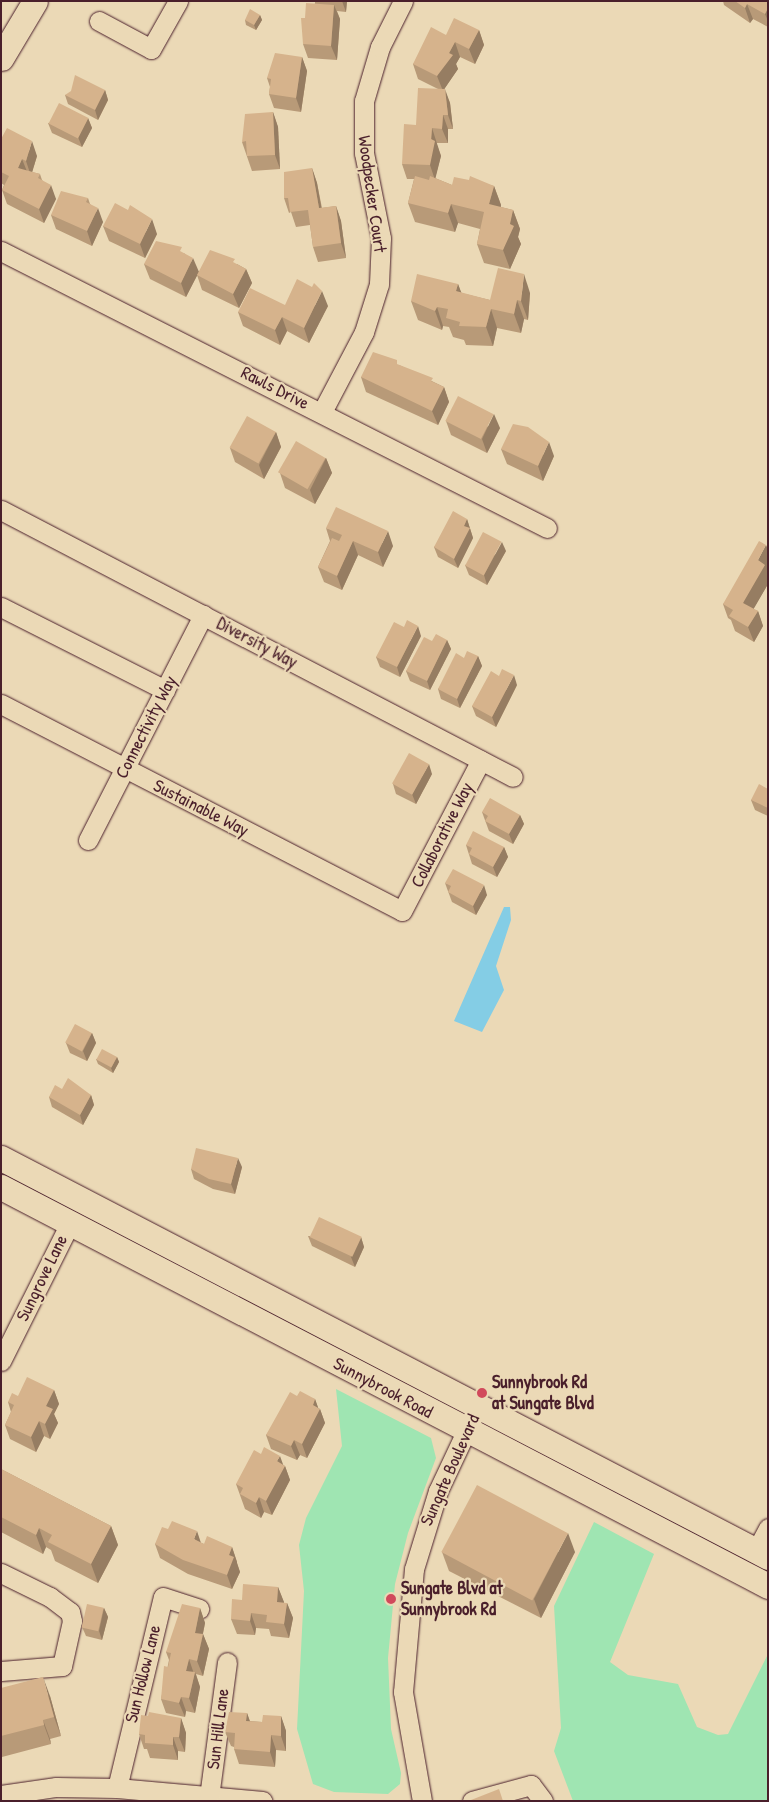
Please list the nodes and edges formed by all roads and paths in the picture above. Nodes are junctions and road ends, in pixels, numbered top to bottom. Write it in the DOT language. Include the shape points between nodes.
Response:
graph roads {
  1 [pos="35,1"];
  2 [pos="178,1"];
  3 [pos="403,1"];
  4 [pos="99,21"];
  5 [pos="1,58"];
  6 [pos="1,251"];
  7 [pos="322,412"];
  8 [pos="1,510"];
  9 [pos="547,528"];
  10 [pos="1,607"];
  11 [pos="203,615"];
  12 [pos="165,690"];
  13 [pos="1,704"];
  14 [pos="481,760"];
  15 [pos="125,768"];
  16 [pos="513,777"];
  17 [pos="88,840"];
  18 [pos="402,911"];
  19 [pos="1,1158"];
  20 [pos="1,1187"];
  21 [pos="70,1223"];
  22 [pos="1,1361"];
  23 [pos="478,1406"];
  24 [pos="466,1432"];
  25 [pos="768,1528"];
  26 [pos="762,1554"];
  27 [pos="1,1573"];
  28 [pos="768,1586"];
  29 [pos="199,1610"];
  30 [pos="227,1662"];
  31 [pos="1,1671"];
  32 [pos="117,1788"];
  33 [pos="1,1795"];
  34 [pos="210,1797"];
  35 [pos="262,1801"];
  36 [pos="422,1801"];
  37 [pos="472,1801"];
  38 [pos="543,1801"];
  1 -- 5 [label="main road"];
  2 -- 4 [label="street" via="152,48"];
  3 -- 7 [label="street, Woodpecker Court" via="380,47 364,102 364,153 381,238 379,284 364,332"];
  6 -- 7 [label="street, Rawls Drive"];
  7 -- 9 [label="street, Rawls Drive"];
  8 -- 11 [label="street, Diversity Way"];
  10 -- 12 [label="street"];
  11 -- 12 [label="street, Connectivity Way"];
  11 -- 14 [label="street, Diversity Way"];
  12 -- 15 [label="street, Connectivity Way"];
  13 -- 15 [label="street, Sustainable Way"];
  14 -- 16 [label="street, Diversity Way"];
  14 -- 18 [label="street, Collaborative Way"];
  15 -- 17 [label="street, Connectivity Way"];
  15 -- 18 [label="street, Sustainable Way"];
  19 -- 23 [label="main road, Sunnybrook Road"];
  20 -- 21 [label="main road, Sunnybrook Road"];
  21 -- 22 [label="street, Sungrove Lane"];
  21 -- 24 [label="main road, Sunnybrook Road"];
  23 -- 24 [label="street, Sungate Boulevard"];
  23 -- 26 [label="main road, Sunnybrook Road"];
  24 -- 28 [label="main road, Sunnybrook Road"];
  24 -- 36 [label="street, Sungate Boulevard" via="423,1532 406,1622 403,1692"];
  25 -- 26 [label="street"];
  27 -- 31 [label="street" via="50,1598 70,1612 72,1621 62,1666"];
  29 -- 32 [label="street, Sun Hollow Lane" via="163,1597"];
  30 -- 34 [label="street, Sun Hill Lane"];
  32 -- 33 [label="street" via="56,1787"];
  32 -- 34 [label="street"];
  34 -- 35 [label="street"];
  37 -- 38 [label="street" via="531,1785"];
}
